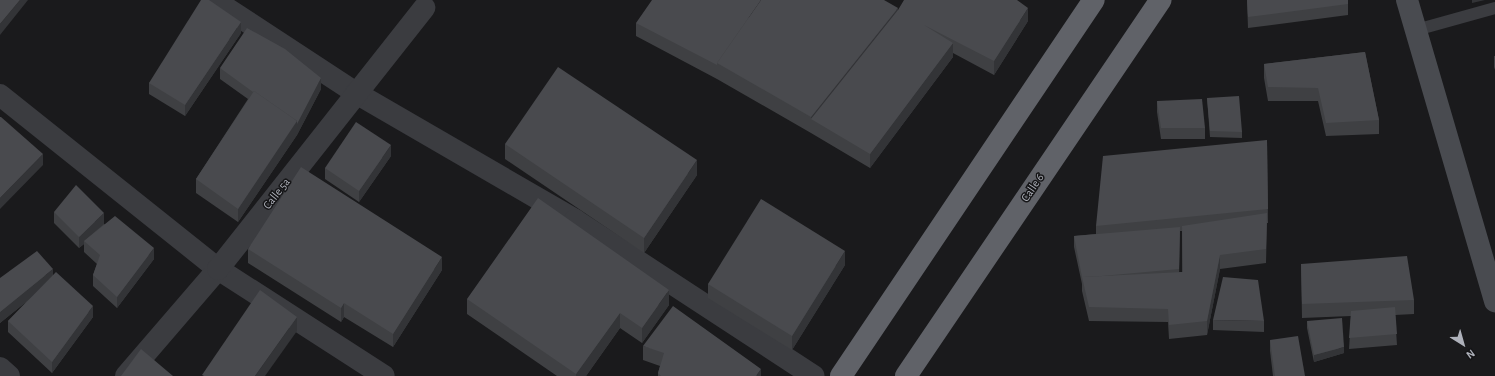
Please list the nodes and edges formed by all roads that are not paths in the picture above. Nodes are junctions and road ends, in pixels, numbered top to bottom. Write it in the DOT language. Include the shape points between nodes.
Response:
graph roads {
  1 [pos="214,0"];
  2 [pos="1094,0"];
  3 [pos="1161,0"];
  4 [pos="1407,0"];
  5 [pos="424,8"];
  6 [pos="1495,8"];
  7 [pos="1416,30"];
  8 [pos="356,93"];
  9 [pos="0,95"];
  10 [pos="218,269"];
  11 [pos="1495,301"];
  12 [pos="0,368"];
  13 [pos="9,376"];
  14 [pos="126,376"];
  15 [pos="384,376"];
  16 [pos="813,376"];
  17 [pos="842,376"];
  18 [pos="906,376"];
  1 -- 8 [label="street"];
  2 -- 17 [label="highway"];
  3 -- 18 [label="highway, Calle 6"];
  4 -- 7 [label="main road"];
  5 -- 8 [label="street, Calle 5a"];
  6 -- 7 [label="lane"];
  7 -- 11 [label="main road"];
  8 -- 10 [label="street, Calle 5a"];
  8 -- 16 [label="street" via="575,220"];
  9 -- 10 [label="street"];
  10 -- 14 [label="street, Calle 5a"];
  10 -- 15 [label="street"];
  12 -- 13 [label="street"];
}
